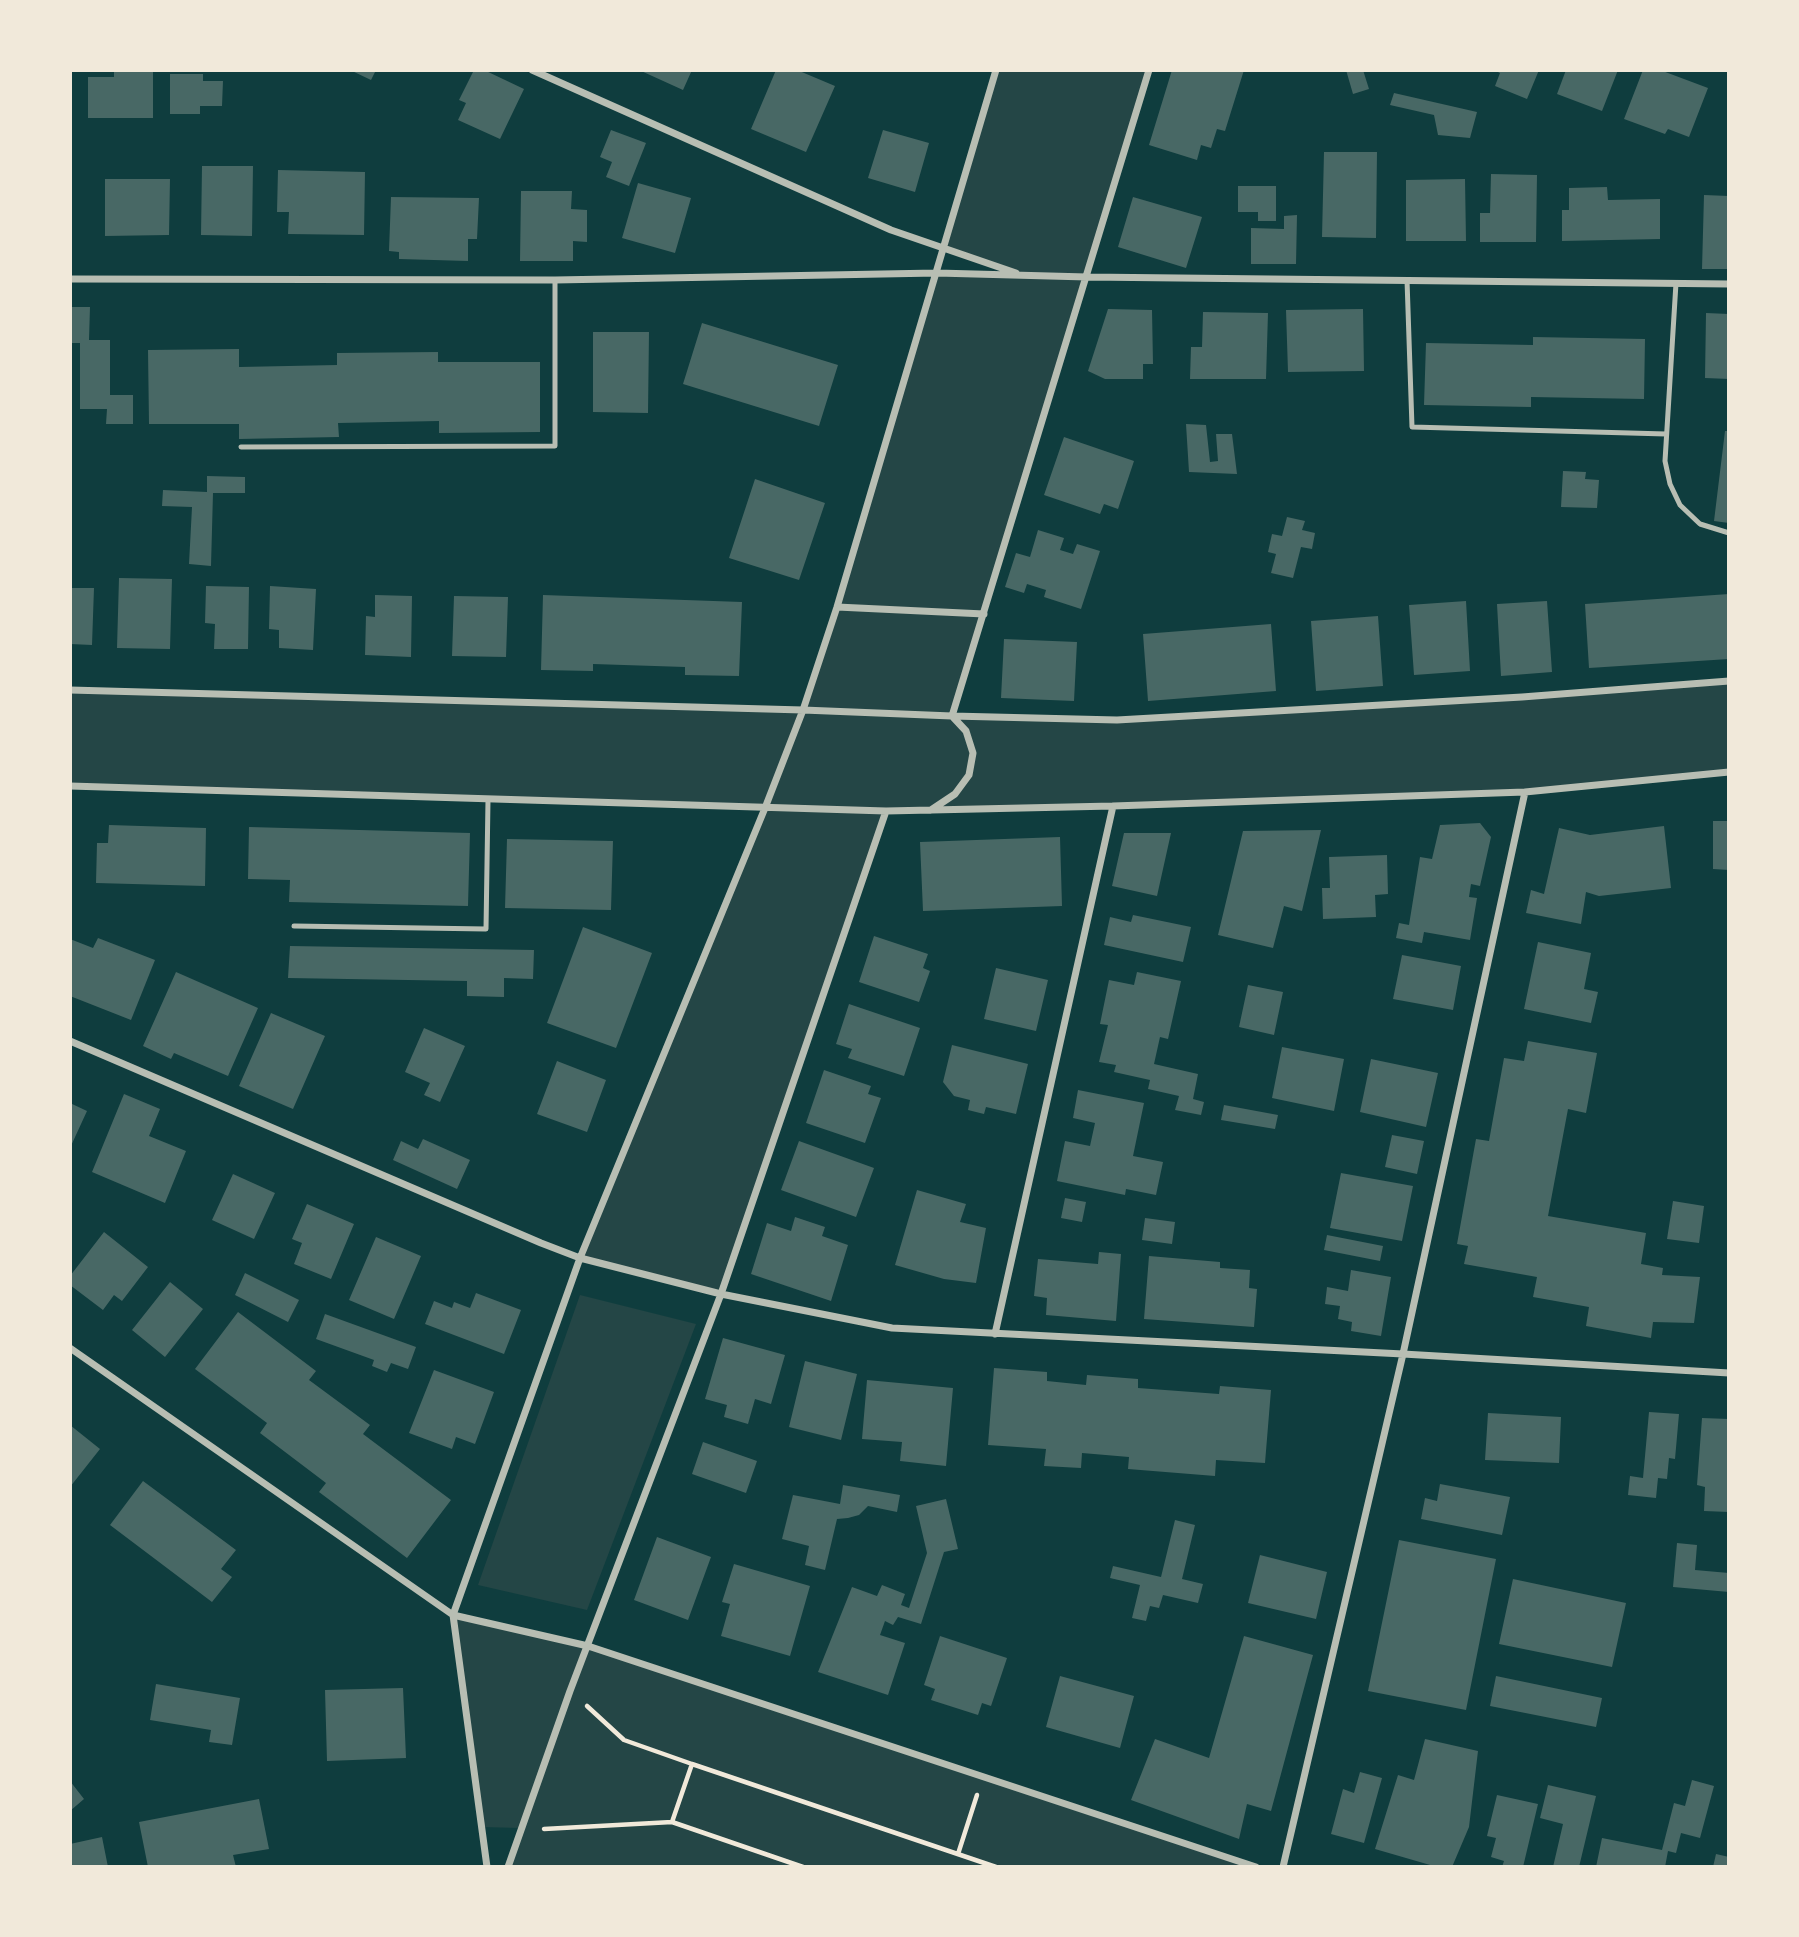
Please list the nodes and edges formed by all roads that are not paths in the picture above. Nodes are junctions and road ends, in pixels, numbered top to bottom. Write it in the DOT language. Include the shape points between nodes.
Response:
graph roads {
  1 [pos="532,70"];
  2 [pos="996,70"];
  3 [pos="1149,70"];
  4 [pos="944,249"];
  5 [pos="937,273"];
  6 [pos="1024,275"];
  7 [pos="1087,278"];
  8 [pos="70,279"];
  9 [pos="555,280"];
  10 [pos="1406,280"];
  11 [pos="1676,283"];
  12 [pos="1729,284"];
  13 [pos="1666,434"];
  14 [pos="241,447"];
  15 [pos="1729,533"];
  16 [pos="837,607"];
  17 [pos="984,614"];
  18 [pos="1729,681"];
  19 [pos="70,690"];
  20 [pos="803,710"];
  21 [pos="952,716"];
  22 [pos="1729,772"];
  23 [pos="70,786"];
  24 [pos="1525,792"];
  25 [pos="488,800"];
  26 [pos="1113,806"];
  27 [pos="765,808"];
  28 [pos="931,810"];
  29 [pos="886,811"];
  30 [pos="294,926"];
  31 [pos="70,1041"];
  32 [pos="580,1258"];
  33 [pos="721,1294"];
  34 [pos="995,1334"];
  35 [pos="70,1348"];
  36 [pos="1403,1354"];
  37 [pos="1729,1373"];
  38 [pos="453,1615"];
  39 [pos="588,1646"];
  40 [pos="487,1867"];
  41 [pos="508,1867"];
  42 [pos="1256,1867"];
  43 [pos="1283,1867"];
  1 -- 4 [label="street" via="891,230"];
  2 -- 4 [label="street"];
  3 -- 7 [label="street"];
  4 -- 5 [label="street"];
  4 -- 6 [label="street"];
  5 -- 6 [label="street"];
  5 -- 9 [label="street"];
  5 -- 16 [label="street"];
  6 -- 7 [label="street"];
  7 -- 10 [label="street"];
  7 -- 17 [label="street"];
  8 -- 9 [label="street"];
  9 -- 14 [label="lane" via="555,446"];
  10 -- 11 [label="street"];
  10 -- 13 [label="lane" via="1412,427"];
  11 -- 12 [label="street"];
  11 -- 13 [label="lane"];
  13 -- 15 [label="lane" via="1665,461 1680,505 1700,524"];
  16 -- 17 [label="street"];
  16 -- 20 [label="street"];
  17 -- 21 [label="street"];
  18 -- 21 [label="street" via="1116,720"];
  19 -- 20 [label="street"];
  20 -- 21 [label="street"];
  20 -- 27 [label="street"];
  21 -- 28 [label="street" via="966,731 973,753 969,775 955,794"];
  22 -- 24 [label="street"];
  23 -- 25 [label="street"];
  24 -- 26 [label="street"];
  24 -- 36 [label="street"];
  25 -- 27 [label="street"];
  25 -- 30 [label="lane" via="486,929"];
  26 -- 28 [label="street"];
  26 -- 34 [label="street"];
  27 -- 29 [label="street"];
  27 -- 32 [label="street"];
  28 -- 29 [label="street"];
  29 -- 33 [label="street"];
  31 -- 32 [label="street"];
  32 -- 33 [label="street"];
  32 -- 38 [label="street"];
  33 -- 34 [label="street" via="892,1328"];
  33 -- 39 [label="street"];
  34 -- 36 [label="street"];
  35 -- 38 [label="street"];
  36 -- 37 [label="street"];
  36 -- 43 [label="street"];
  38 -- 39 [label="street"];
  38 -- 40 [label="street"];
  39 -- 41 [label="street"];
  39 -- 42 [label="street"];
}
